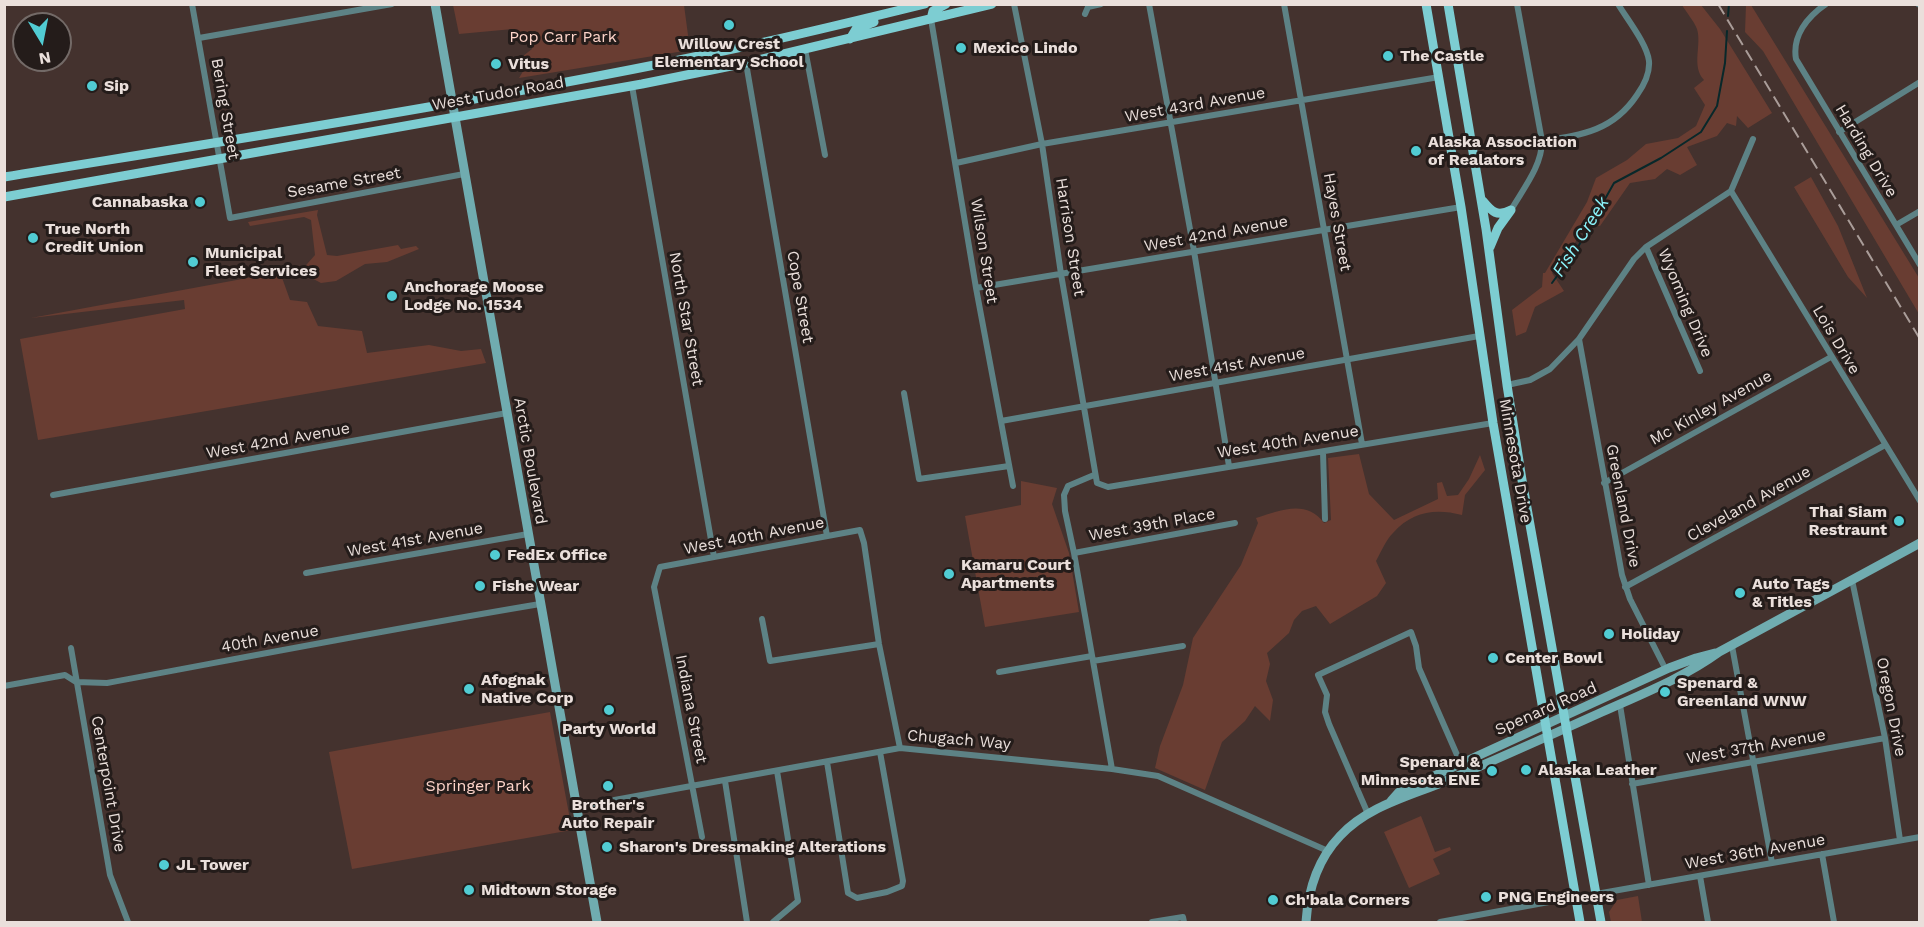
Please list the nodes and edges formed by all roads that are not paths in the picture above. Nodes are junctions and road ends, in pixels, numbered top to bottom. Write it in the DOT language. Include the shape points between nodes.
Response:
graph roads {
  1 [pos="192,4"];
  2 [pos="392,4"];
  3 [pos="435,4"];
  4 [pos="925,4"];
  5 [pos="946,4"];
  6 [pos="992,4"];
  7 [pos="1014,4"];
  8 [pos="1101,4"];
  9 [pos="1149,4"];
  10 [pos="1284,4"];
  11 [pos="1425,4"];
  12 [pos="1448,4"];
  13 [pos="1517,4"];
  14 [pos="1617,4"];
  15 [pos="1826,4"];
  16 [pos="1084,14"];
  17 [pos="931,19"];
  18 [pos="199,38"];
  19 [pos="850,39"];
  20 [pos="805,49"];
  21 [pos="746,63"];
  22 [pos="1438,77"];
  23 [pos="1920,82"];
  24 [pos="632,86"];
  25 [pos="1301,101"];
  26 [pos="452,102"];
  27 [pos="454,117"];
  28 [pos="1171,123"];
  29 [pos="1839,132"];
  30 [pos="1753,139"];
  31 [pos="1542,141"];
  32 [pos="217,142"];
  33 [pos="1042,144"];
  34 [pos="825,155"];
  35 [pos="220,158"];
  36 [pos="956,163"];
  37 [pos="464,174"];
  38 [pos="4,177"];
  39 [pos="1731,191"];
  40 [pos="4,197"];
  41 [pos="1482,199"];
  42 [pos="1461,207"];
  43 [pos="1510,210"];
  44 [pos="1920,211"];
  45 [pos="230,218"];
  46 [pos="1896,225"];
  47 [pos="1325,230"];
  48 [pos="1646,247"];
  49 [pos="1489,250"];
  50 [pos="1194,251"];
  51 [pos="1920,265"];
  52 [pos="1061,274"];
  53 [pos="976,288"];
  54 [pos="1479,336"];
  55 [pos="1580,339"];
  56 [pos="1831,357"];
  57 [pos="1347,359"];
  58 [pos="1700,371"];
  59 [pos="1215,382"];
  60 [pos="1507,385"];
  61 [pos="904,393"];
  62 [pos="1084,407"];
  63 [pos="507,413"];
  64 [pos="1001,421"];
  65 [pos="1493,423"];
  66 [pos="1362,444"];
  67 [pos="1885,445"];
  68 [pos="1323,452"];
  69 [pos="1229,465"];
  70 [pos="1009,466"];
  71 [pos="1095,475"];
  72 [pos="1604,483"];
  73 [pos="1013,486"];
  74 [pos="53,495"];
  75 [pos="1920,501"];
  76 [pos="1325,519"];
  77 [pos="1235,523"];
  78 [pos="528,534"];
  79 [pos="827,536"];
  80 [pos="1920,543"];
  81 [pos="1074,553"];
  82 [pos="714,557"];
  83 [pos="306,573"];
  84 [pos="1852,580"];
  85 [pos="654,587"];
  86 [pos="1625,587"];
  87 [pos="540,604"];
  88 [pos="762,619"];
  89 [pos="879,644"];
  90 [pos="1183,645"];
  91 [pos="1732,646"];
  92 [pos="70,648"];
  93 [pos="1719,652"];
  94 [pos="1093,658"];
  95 [pos="1666,670"];
  96 [pos="999,672"];
  97 [pos="76,682"];
  98 [pos="4,686"];
  99 [pos="1620,705"];
  100 [pos="1565,717"];
  101 [pos="1546,726"];
  102 [pos="1567,729"];
  103 [pos="1548,737"];
  104 [pos="1885,738"];
  105 [pos="900,748"];
  106 [pos="880,752"];
  107 [pos="1754,761"];
  108 [pos="826,762"];
  109 [pos="1461,764"];
  110 [pos="1112,769"];
  111 [pos="777,771"];
  112 [pos="725,781"];
  113 [pos="1632,784"];
  114 [pos="693,787"];
  115 [pos="1391,801"];
  116 [pos="576,807"];
  117 [pos="1368,814"];
  118 [pos="702,837"];
  119 [pos="1920,837"];
  120 [pos="1900,840"];
  121 [pos="1328,851"];
  122 [pos="1822,854"];
  123 [pos="1772,863"];
  124 [pos="1700,876"];
  125 [pos="1649,885"];
  126 [pos="1596,894"];
  127 [pos="1576,897"];
  128 [pos="1183,920"];
  129 [pos="128,922"];
  130 [pos="597,922"];
  131 [pos="747,922"];
  132 [pos="773,922"];
  133 [pos="1152,922"];
  134 [pos="1305,922"];
  135 [pos="1440,922"];
  136 [pos="1580,922"];
  137 [pos="1600,922"];
  138 [pos="1708,922"];
  139 [pos="1834,922"];
  1 -- 18 [label="street, Bering Street"];
  2 -- 18 [label="street"];
  3 -- 26 [label="main road, Arctic Boulevard"];
  4 -- 19 [label="main road" via="919,11 866,24 856,29"];
  4 -- 26 [label="main road, West Tudor Road" via="732,49"];
  5 -- 17 [label="main road" via="933,11"];
  6 -- 17 [label="main road, West Tudor Road"];
  7 -- 33 [label="street, Harrison Street"];
  8 -- 16 [label="street" via="1088,7"];
  9 -- 28 [label="street"];
  10 -- 25 [label="street, Hayes Street"];
  11 -- 22 [label="main road, Minnesota Drive"];
  12 -- 41 [label="main road, Minnesota Drive"];
  13 -- 31 [label="street"];
  14 -- 31 [label="street" via="1649,60 1647,77 1634,101 1616,120 1590,132"];
  15 -- 29 [label="street, Harding Drive" via="1804,24 1794,49 1796,59"];
  17 -- 19 [label="main road, West Tudor Road"];
  17 -- 36 [label="street, Wilson Street"];
  18 -- 32 [label="street, Bering Street"];
  19 -- 20 [label="main road, West Tudor Road"];
  20 -- 21 [label="main road, West Tudor Road"];
  20 -- 34 [label="street"];
  21 -- 24 [label="main road, West Tudor Road"];
  21 -- 79 [label="street, Cope Street"];
  22 -- 25 [label="street, West 43rd Avenue"];
  22 -- 42 [label="main road, Minnesota Drive"];
  23 -- 29 [label="street"];
  24 -- 27 [label="main road, West Tudor Road"];
  24 -- 82 [label="street, North Star Street"];
  25 -- 28 [label="street, West 43rd Avenue"];
  25 -- 47 [label="street, Hayes Street"];
  26 -- 27 [label="main road, Arctic Boulevard"];
  26 -- 32 [label="main road, West Tudor Road"];
  27 -- 35 [label="main road, West Tudor Road"];
  27 -- 37 [label="main road, Arctic Boulevard"];
  28 -- 33 [label="street, West 43rd Avenue"];
  28 -- 50 [label="street"];
  29 -- 46 [label="street, Harding Drive"];
  30 -- 39 [label="street"];
  31 -- 43 [label="street" via="1537,164"];
  32 -- 35 [label="street, Bering Street"];
  32 -- 38 [label="main road, West Tudor Road"];
  33 -- 36 [label="street, West 43rd Avenue"];
  33 -- 52 [label="street, Harrison Street"];
  35 -- 40 [label="main road, West Tudor Road"];
  35 -- 45 [label="street, Bering Street"];
  36 -- 53 [label="street, Wilson Street"];
  37 -- 45 [label="street, Sesame Street"];
  37 -- 63 [label="main road, Arctic Boulevard"];
  39 -- 48 [label="street"];
  39 -- 56 [label="street, Lois Drive"];
  41 -- 43 [label="main road" via="1492,212"];
  41 -- 49 [label="main road, Minnesota Drive"];
  42 -- 47 [label="street, West 42nd Avenue"];
  42 -- 54 [label="main road, Minnesota Drive"];
  43 -- 49 [label="main road"];
  44 -- 46 [label="street"];
  46 -- 51 [label="street, Harding Drive"];
  47 -- 50 [label="street, West 42nd Avenue"];
  47 -- 57 [label="street, Hayes Street"];
  48 -- 55 [label="street"];
  48 -- 58 [label="street, Wyoming Drive"];
  49 -- 60 [label="main road, Minnesota Drive"];
  50 -- 52 [label="street, West 42nd Avenue"];
  50 -- 59 [label="street"];
  52 -- 53 [label="street, West 42nd Avenue"];
  52 -- 62 [label="street, Harrison Street"];
  53 -- 64 [label="street, Wilson Street"];
  54 -- 57 [label="street, West 41st Avenue"];
  54 -- 65 [label="main road, Minnesota Drive"];
  55 -- 60 [label="street" via="1540,376"];
  55 -- 72 [label="street, Greenland Drive"];
  56 -- 67 [label="street, Lois Drive"];
  56 -- 72 [label="street, Mc Kinley Avenue"];
  57 -- 59 [label="street, West 41st Avenue"];
  57 -- 66 [label="street, Hayes Street"];
  59 -- 62 [label="street, West 41st Avenue"];
  59 -- 69 [label="street"];
  60 -- 100 [label="main road, Minnesota Drive"];
  61 -- 70 [label="street" via="919,479"];
  62 -- 64 [label="street, West 41st Avenue"];
  62 -- 71 [label="street, Harrison Street"];
  63 -- 74 [label="street, West 42nd Avenue"];
  63 -- 78 [label="main road, Arctic Boulevard"];
  64 -- 70 [label="street, Wilson Street"];
  65 -- 66 [label="street, West 40th Avenue"];
  65 -- 101 [label="main road, Minnesota Drive"];
  66 -- 68 [label="street, West 40th Avenue"];
  67 -- 75 [label="street, Lois Drive"];
  67 -- 86 [label="street, Cleveland Avenue"];
  68 -- 69 [label="street, West 40th Avenue"];
  68 -- 76 [label="street"];
  69 -- 71 [label="street, West 40th Avenue" via="1108,487 1097,483"];
  70 -- 73 [label="street, Wilson Street"];
  71 -- 81 [label="street" via="1068,486 1064,495"];
  72 -- 86 [label="street, Greenland Drive"];
  77 -- 81 [label="street, West 39th Place"];
  78 -- 83 [label="street, West 41st Avenue"];
  78 -- 87 [label="main road, Arctic Boulevard"];
  79 -- 82 [label="street, West 40th Avenue"];
  79 -- 89 [label="street, West 40th Avenue" via="860,530"];
  80 -- 84 [label="main road, Spenard Road"];
  81 -- 94 [label="street"];
  82 -- 85 [label="street, West 40th Avenue" via="660,567"];
  84 -- 91 [label="main road, Spenard Road"];
  84 -- 104 [label="street, Oregon Drive"];
  85 -- 114 [label="street, Indiana Street"];
  86 -- 95 [label="street, Greenland Drive"];
  87 -- 97 [label="street, 40th Avenue" via="107,682"];
  87 -- 116 [label="main road, Arctic Boulevard"];
  88 -- 89 [label="street" via="770,661"];
  89 -- 105 [label="street"];
  90 -- 94 [label="street"];
  91 -- 93 [label="main road, Spenard Road"];
  91 -- 107 [label="street"];
  92 -- 97 [label="street, Centerpoint Drive"];
  93 -- 95 [label="main road, Spenard Road"];
  93 -- 99 [label="main road, Spenard Road" via="1700,666"];
  94 -- 96 [label="street"];
  94 -- 110 [label="street"];
  95 -- 100 [label="main road, Spenard Road"];
  97 -- 98 [label="street, 40th Avenue" via="65,675"];
  97 -- 129 [label="street, Centerpoint Drive" via="110,875"];
  99 -- 102 [label="main road, Spenard Road"];
  99 -- 113 [label="street"];
  100 -- 101 [label="main road, Spenard Road"];
  100 -- 102 [label="main road, Minnesota Drive"];
  101 -- 103 [label="main road, Minnesota Drive"];
  101 -- 109 [label="main road, Spenard Road"];
  102 -- 103 [label="main road, Spenard Road"];
  102 -- 126 [label="main road, Minnesota Drive"];
  103 -- 115 [label="main road, Spenard Road"];
  103 -- 127 [label="main road, Minnesota Drive"];
  104 -- 107 [label="street, West 37th Avenue"];
  104 -- 120 [label="street, Oregon Drive"];
  105 -- 106 [label="street, Chugach Way"];
  105 -- 110 [label="street, Chugach Way"];
  106 -- 108 [label="street, Chugach Way"];
  106 -- 108 [label="street" via="903,881 902,886 894,889 857,898 848,893"];
  107 -- 113 [label="street, West 37th Avenue"];
  107 -- 123 [label="street"];
  108 -- 111 [label="street, Chugach Way"];
  109 -- 115 [label="main road, Spenard Road" via="1399,792"];
  109 -- 117 [label="street" via="1419,668 1411,632 1318,675 1327,695 1325,712 1329,724"];
  110 -- 121 [label="street, Chugach Way" via="1166,779"];
  111 -- 112 [label="street, Chugach Way"];
  111 -- 132 [label="street" via="798,901"];
  112 -- 114 [label="street, Chugach Way"];
  112 -- 131 [label="street"];
  113 -- 125 [label="street"];
  114 -- 116 [label="street, Chugach Way"];
  114 -- 118 [label="street, Indiana Street"];
  115 -- 117 [label="main road, Spenard Road"];
  116 -- 130 [label="main road, Arctic Boulevard"];
  117 -- 121 [label="main road, Spenard Road"];
  119 -- 120 [label="street, West 36th Avenue"];
  120 -- 122 [label="street, West 36th Avenue"];
  121 -- 134 [label="main road, Spenard Road" via="1311,890"];
  122 -- 123 [label="street, West 36th Avenue"];
  122 -- 139 [label="street"];
  123 -- 124 [label="street, West 36th Avenue"];
  124 -- 125 [label="street, West 36th Avenue"];
  124 -- 138 [label="street"];
  125 -- 126 [label="street, West 36th Avenue"];
  126 -- 137 [label="main road, Minnesota Drive"];
  127 -- 135 [label="street"];
  127 -- 136 [label="main road, Minnesota Drive"];
  128 -- 133 [label="street"];
}
